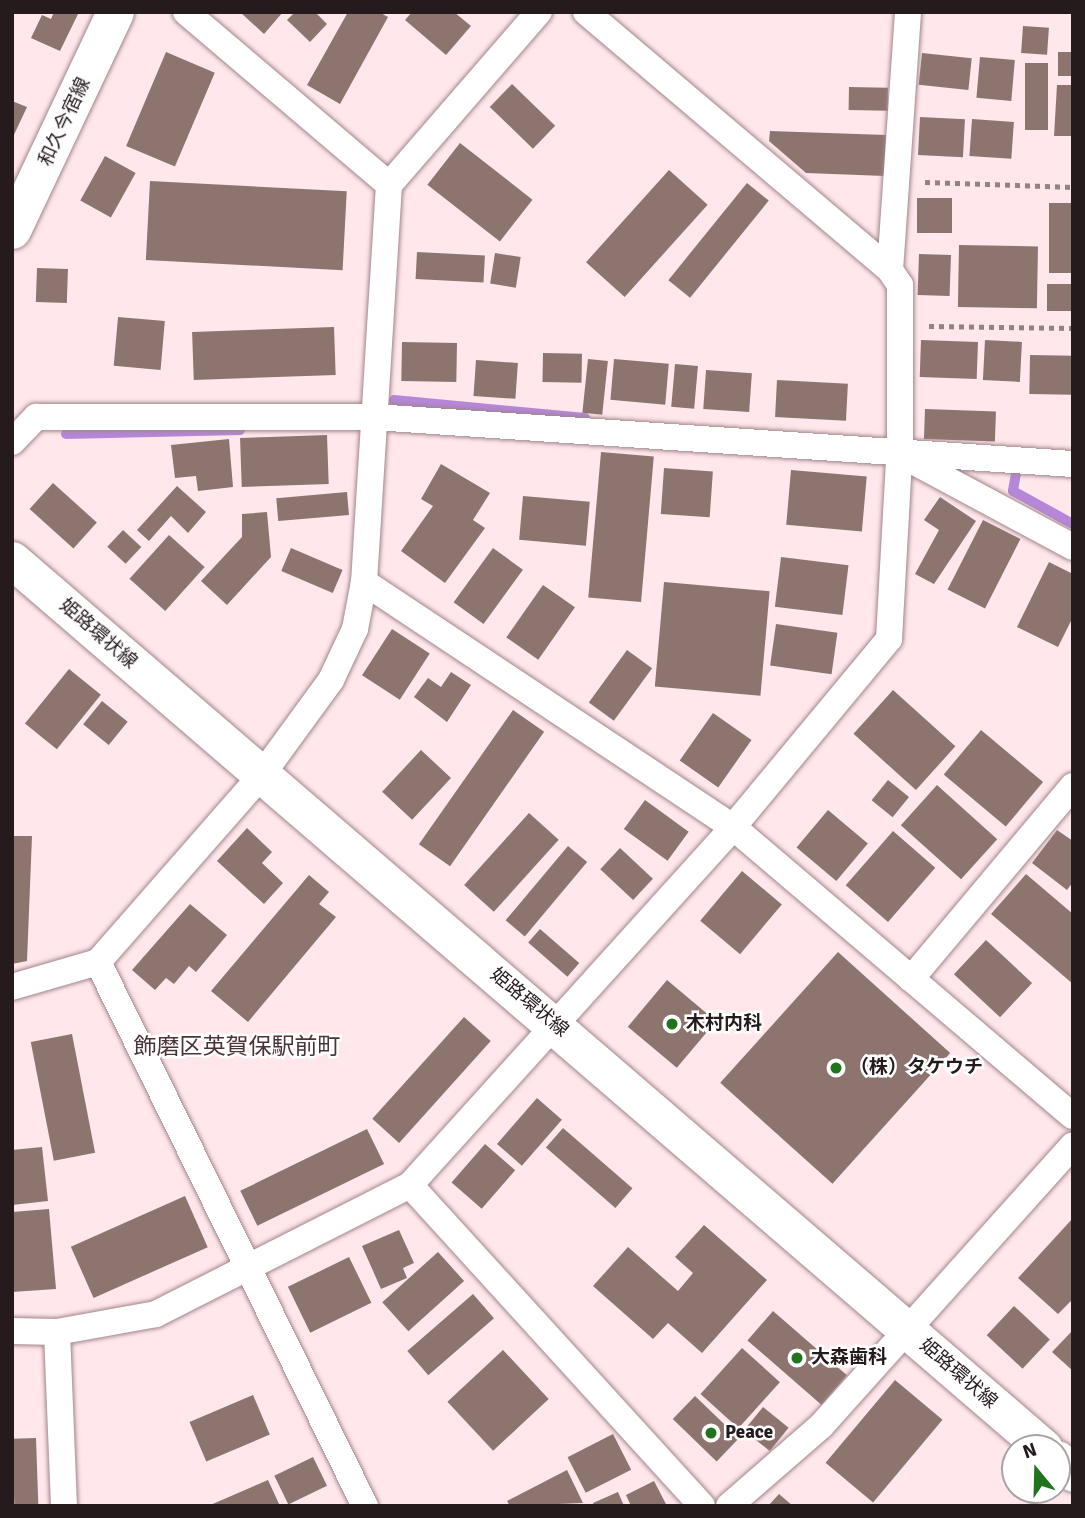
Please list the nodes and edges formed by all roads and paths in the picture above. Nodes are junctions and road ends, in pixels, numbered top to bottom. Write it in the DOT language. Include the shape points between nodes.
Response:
graph roads {
  1 [pos="115,12"];
  2 [pos="186,12"];
  3 [pos="539,12"];
  4 [pos="586,12"];
  5 [pos="908,12"];
  6 [pos="899,181"];
  7 [pos="389,185"];
  8 [pos="1073,187"];
  9 [pos="12,230"];
  10 [pos="890,270"];
  11 [pos="900,325"];
  12 [pos="1073,328"];
  13 [pos="374,417"];
  14 [pos="12,443"];
  15 [pos="900,454"];
  16 [pos="1073,464"];
  17 [pos="1073,547"];
  18 [pos="12,560"];
  19 [pos="364,582"];
  20 [pos="261,776"];
  21 [pos="1073,786"];
  22 [pos="733,827"];
  23 [pos="98,962"];
  24 [pos="911,979"];
  25 [pos="12,987"];
  26 [pos="556,1025"];
  27 [pos="1073,1116"];
  28 [pos="1073,1145"];
  29 [pos="410,1185"];
  30 [pos="252,1268"];
  31 [pos="12,1331"];
  32 [pos="57,1332"];
  33 [pos="909,1332"];
  34 [pos="1028,1434"];
  35 [pos="64,1506"];
  36 [pos="365,1506"];
  37 [pos="702,1506"];
  38 [pos="729,1506"];
  1 -- 9 [label="main road, 和久今宿線"];
  2 -- 7 [label="street"];
  3 -- 7 [label="street"];
  4 -- 10 [label="street"];
  5 -- 6 [label="street"];
  6 -- 8 [label="path"];
  6 -- 10 [label="street"];
  7 -- 13 [label="street"];
  10 -- 11 [label="street" via="900,285"];
  11 -- 12 [label="path"];
  11 -- 15 [label="street"];
  13 -- 14 [label="street" via="36,417"];
  13 -- 15 [label="street"];
  13 -- 19 [label="street"];
  15 -- 16 [label="street"];
  15 -- 17 [label="street"];
  15 -- 22 [label="street" via="888,639"];
  18 -- 20 [label="main road, 姫路環状線"];
  19 -- 20 [label="street" via="355,629 331,680"];
  19 -- 22 [label="street"];
  20 -- 23 [label="street"];
  20 -- 26 [label="main road, 姫路環状線"];
  21 -- 24 [label="street"];
  22 -- 24 [label="street"];
  22 -- 26 [label="street"];
  23 -- 25 [label="street"];
  23 -- 30 [label="street"];
  24 -- 27 [label="street"];
  26 -- 29 [label="street"];
  26 -- 33 [label="main road, 姫路環状線"];
  28 -- 33 [label="street"];
  29 -- 30 [label="street"];
  29 -- 37 [label="street"];
  30 -- 32 [label="street" via="156,1314"];
  30 -- 36 [label="street"];
  31 -- 32 [label="street"];
  32 -- 35 [label="street"];
  33 -- 34 [label="main road, 姫路環状線"];
  33 -- 38 [label="street" via="821,1426"];
}
